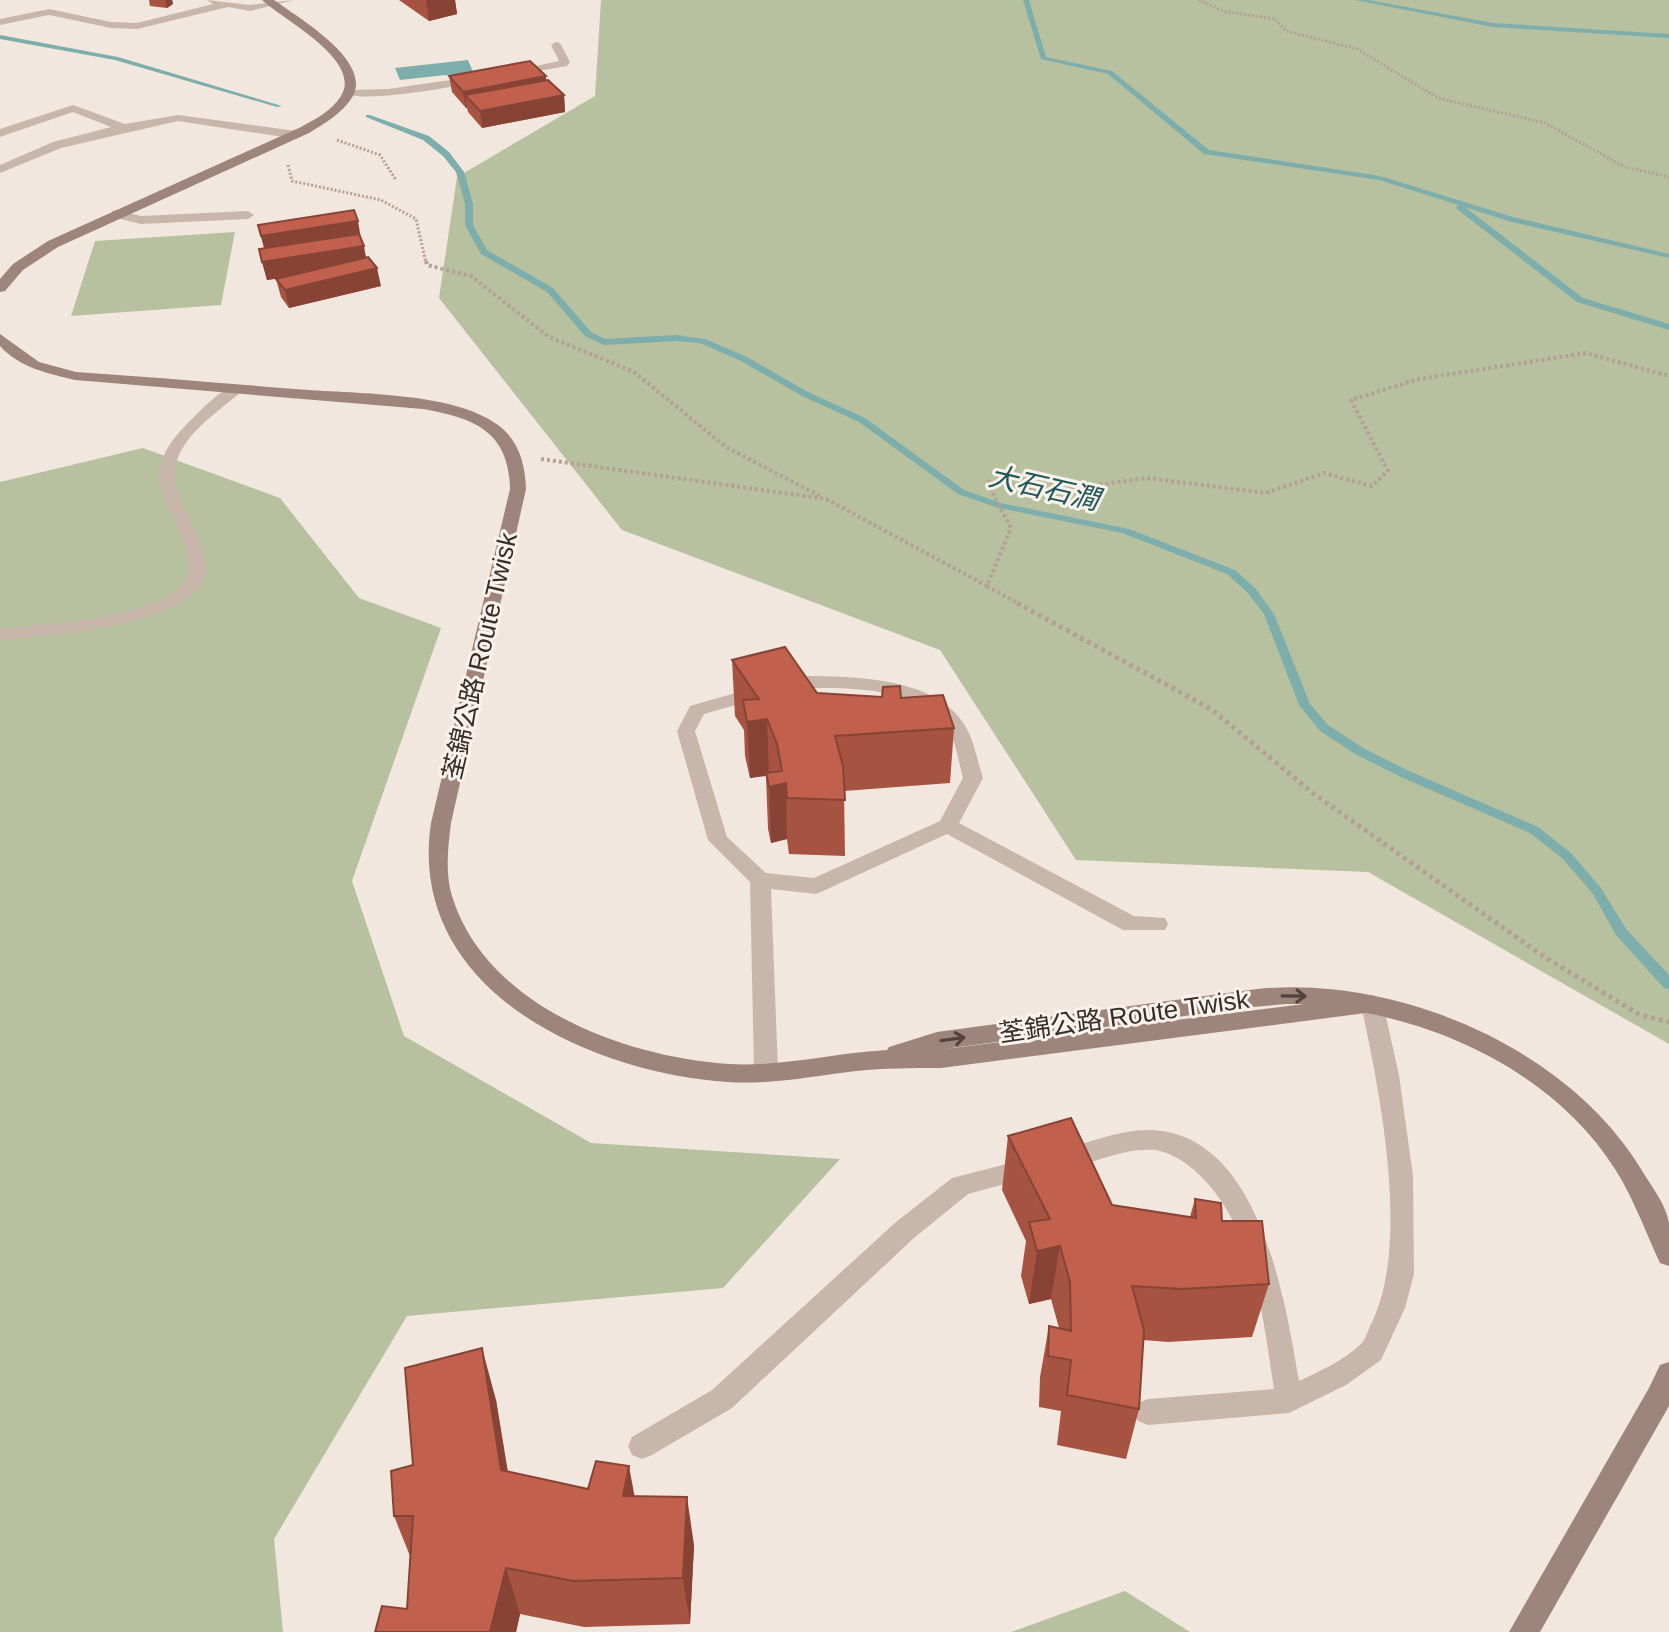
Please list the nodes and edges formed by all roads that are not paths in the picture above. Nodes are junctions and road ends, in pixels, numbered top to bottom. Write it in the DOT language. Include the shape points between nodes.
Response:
graph roads {
  1 [pos="208,0"];
  2 [pos="289,0"];
  3 [pos="269,2"];
  4 [pos="224,5"];
  5 [pos="4,21"];
  6 [pos="556,45"];
  7 [pos="501,76"];
  8 [pos="487,78"];
  9 [pos="351,93"];
  10 [pos="125,129"];
  11 [pos="300,132"];
  12 [pos="0,133"];
  13 [pos="0,169"];
  14 [pos="117,214"];
  15 [pos="248,215"];
  16 [pos="0,288"];
  17 [pos="0,338"];
  18 [pos="236,389"];
  19 [pos="0,635"];
  20 [pos="948,826"];
  21 [pos="760,880"];
  22 [pos="1157,924"];
  23 [pos="1372,1004"];
  24 [pos="766,1071"];
  25 [pos="1669,1255"];
  26 [pos="1669,1374"];
  27 [pos="1289,1400"];
  28 [pos="1148,1412"];
  29 [pos="642,1446"];
  30 [pos="1524,1632"];
  1 -- 4 [label="lane"];
  2 -- 3 [label="lane"];
  3 -- 4 [label="lane" via="250,8"];
  3 -- 9 [label="main road" via="347,65"];
  4 -- 5 [label="lane" via="137,26 49,12"];
  6 -- 7 [label="lane" via="563,64"];
  8 -- 9 [label="lane"];
  9 -- 11 [label="main road" via="332,113"];
  10 -- 11 [label="lane" via="178,118"];
  10 -- 12 [label="lane" via="73,108"];
  10 -- 13 [label="lane" via="57,145"];
  11 -- 14 [label="main road"];
  14 -- 15 [label="lane" via="141,220"];
  14 -- 16 [label="main road" via="41,251"];
  17 -- 18 [label="main road" via="24,360 58,373"];
  18 -- 19 [label="lane" via="183,438 167,468 196,559 191,586 170,603 146,612"];
  18 -- 24 [label="main road, 荃錦公路 Route Twisk" via="443,407 482,421 507,441 516,456 516,500 441,823 437,862 448,915 470,952 504,988 578,1035 639,1058 690,1069"];
  20 -- 21 [label="lane" via="816,886"];
  20 -- 21 [label="lane" via="973,778 959,731 931,701 862,682 795,682 697,710 686,731 718,840"];
  20 -- 22 [label="lane" via="1131,924"];
  21 -- 24 [label="lane"];
  23 -- 24 [label="main road, 荃錦公路 Route Twisk" via="941,1059 878,1059"];
  23 -- 25 [label="main road, 荃錦公路 Route Twisk" via="1469,1035 1516,1060 1584,1113 1649,1199"];
  23 -- 27 [label="lane" via="1401,1176 1401,1274 1372,1351"];
  26 -- 30 [label="main road"];
  27 -- 28 [label="lane"];
  27 -- 29 [label="lane" via="1271,1292 1232,1196 1205,1163 1175,1144 1147,1140 961,1185 722,1399"];
}
